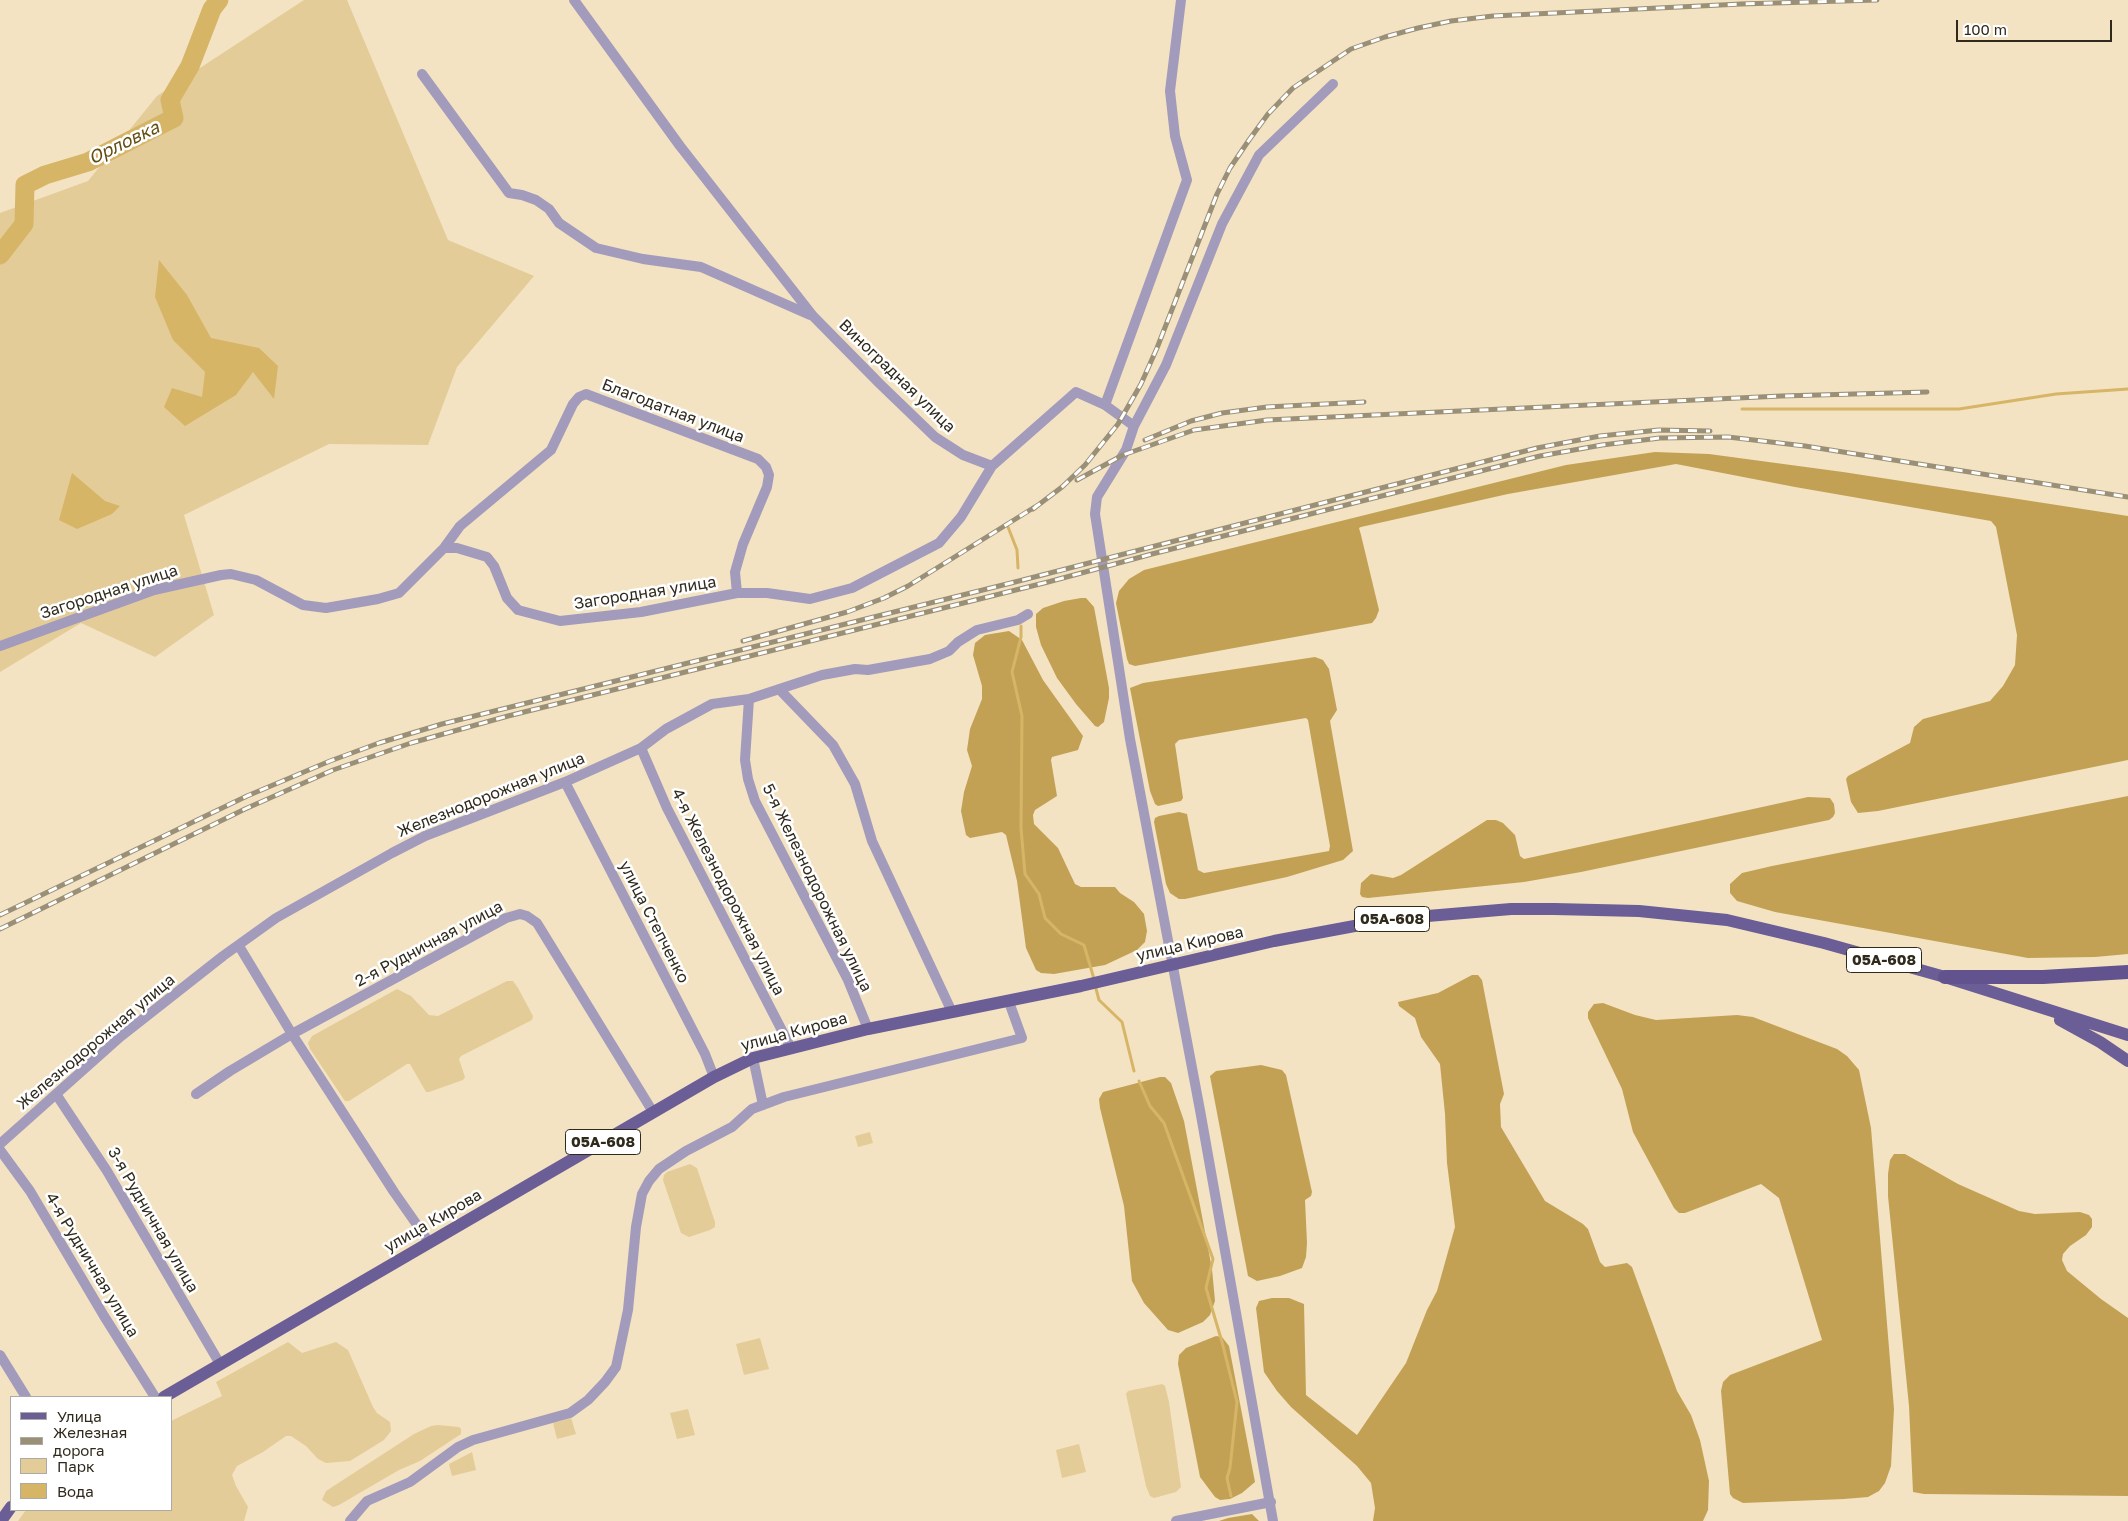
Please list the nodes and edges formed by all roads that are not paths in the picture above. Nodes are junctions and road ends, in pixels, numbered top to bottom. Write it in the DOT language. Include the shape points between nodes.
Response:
graph roads {
  1 [pos="574,0"];
  2 [pos="1181,0"];
  3 [pos="422,74"];
  4 [pos="1333,84"];
  5 [pos="813,316"];
  6 [pos="1105,405"];
  7 [pos="1134,426"];
  8 [pos="992,466"];
  9 [pos="444,548"];
  10 [pos="737,593"];
  11 [pos="1028,614"];
  12 [pos="0,646"];
  13 [pos="779,689"];
  14 [pos="748,699"];
  15 [pos="641,748"];
  16 [pos="565,782"];
  17 [pos="239,946"];
  18 [pos="1171,965"];
  19 [pos="2128,972"];
  20 [pos="1944,977"];
  21 [pos="1009,1002"];
  22 [pos="2024,1002"];
  23 [pos="952,1012"];
  24 [pos="868,1029"];
  25 [pos="292,1034"];
  26 [pos="2128,1035"];
  27 [pos="791,1048"];
  28 [pos="753,1058"];
  29 [pos="2128,1061"];
  30 [pos="714,1077"];
  31 [pos="56,1094"];
  32 [pos="196,1094"];
  33 [pos="763,1105"];
  34 [pos="653,1112"];
  35 [pos="0,1144"];
  36 [pos="0,1150"];
  37 [pos="429,1242"];
  38 [pos="0,1355"];
  39 [pos="220,1364"];
  40 [pos="25,1396"];
  41 [pos="154,1396"];
  42 [pos="166,1396"];
  43 [pos="1271,1502"];
  44 [pos="10,1508"];
  45 [pos="1,1521"];
  46 [pos="350,1521"];
  47 [pos="1176,1521"];
  48 [pos="1274,1521"];
  1 -- 5 [label="street, Виноградная улица" via="680,146"];
  2 -- 6 [label="street" via="1170,91 1175,136 1187,180"];
  3 -- 5 [label="street, Виноградная улица" via="510,193 536,200 549,209 560,224 596,248 642,259 701,267"];
  4 -- 7 [label="street" via="1259,155 1222,224 1166,365"];
  5 -- 8 [label="street, Виноградная улица" via="935,437 962,455"];
  6 -- 7 [label="street"];
  6 -- 8 [label="street" via="1076,392"];
  7 -- 18 [label="street" via="1126,450 1097,497 1095,514 1122,696"];
  8 -- 10 [label="street, Загородная улица" via="961,516 939,543 891,569 852,588 810,599"];
  9 -- 10 [label="street, Загородная улица" via="457,548 487,557 507,598 518,610 560,621 641,612"];
  9 -- 10 [label="street, Благодатная улица" via="460,526 551,450 573,404 586,394 758,459 766,467 769,475 767,486 734,572"];
  9 -- 12 [label="street, Загородная улица" via="399,592 378,599 326,608 303,605 256,580 221,574 154,590"];
  11 -- 13 [label="street, Железнодорожная улица" via="1018,620 977,630 949,651 930,659 822,675"];
  13 -- 14 [label="street, Железнодорожная улица"];
  13 -- 23 [label="street" via="832,746 855,784 872,841"];
  14 -- 15 [label="street, Железнодорожная улица" via="712,704"];
  14 -- 24 [label="street, 5-я Железнодорожная улица" via="744,760 755,801 848,980"];
  15 -- 16 [label="street, Железнодорожная улица"];
  15 -- 27 [label="street, 4-я Железнодорожная улица" via="667,808"];
  16 -- 17 [label="street, Железнодорожная улица" via="425,836 276,918"];
  16 -- 30 [label="street, улица Степченко"];
  17 -- 25 [label="street"];
  17 -- 31 [label="street, Железнодорожная улица" via="151,1011"];
  18 -- 20 [label="main road, улица Кирова / 05А-608" via="1392,919 1511,909 1639,911 1727,920"];
  18 -- 21 [label="main road, улица Кирова / 05А-608"];
  18 -- 43 [label="street"];
  19 -- 20 [label="highway" via="2043,977"];
  20 -- 22 [label="main road, 05А-608"];
  21 -- 23 [label="main road, улица Кирова / 05А-608"];
  21 -- 33 [label="street" via="1022,1038"];
  22 -- 26 [label="main road, 05А-608"];
  22 -- 29 [label="main road" via="2100,1042"];
  23 -- 24 [label="main road, улица Кирова / 05А-608"];
  24 -- 27 [label="main road, улица Кирова / 05А-608"];
  25 -- 32 [label="street, 2-я Рудничная улица"];
  25 -- 34 [label="street, 2-я Рудничная улица" via="506,918 520,914 537,923"];
  25 -- 37 [label="street"];
  27 -- 28 [label="main road, улица Кирова / 05А-608"];
  28 -- 30 [label="main road, улица Кирова / 05А-608"];
  28 -- 33 [label="street"];
  30 -- 34 [label="main road, улица Кирова / 05А-608"];
  31 -- 35 [label="street, Железнодорожная улица"];
  31 -- 39 [label="street, 3-я Рудничная улица" via="107,1171"];
  33 -- 46 [label="street" via="752,1109 732,1127 686,1151 659,1169 649,1181 642,1194 636,1227 628,1310 616,1367 606,1382 570,1413 458,1447 410,1482 367,1501"];
  34 -- 37 [label="main road, улица Кирова / 05А-608"];
  36 -- 41 [label="street, 4-я Рудничная улица" via="30,1191"];
  37 -- 39 [label="main road, улица Кирова / 05А-608"];
  38 -- 40 [label="street"];
  39 -- 42 [label="main road, улица Кирова / 05А-608"];
  43 -- 47 [label="street"];
  43 -- 48 [label="street"];
  44 -- 45 [label="main road"];
}
